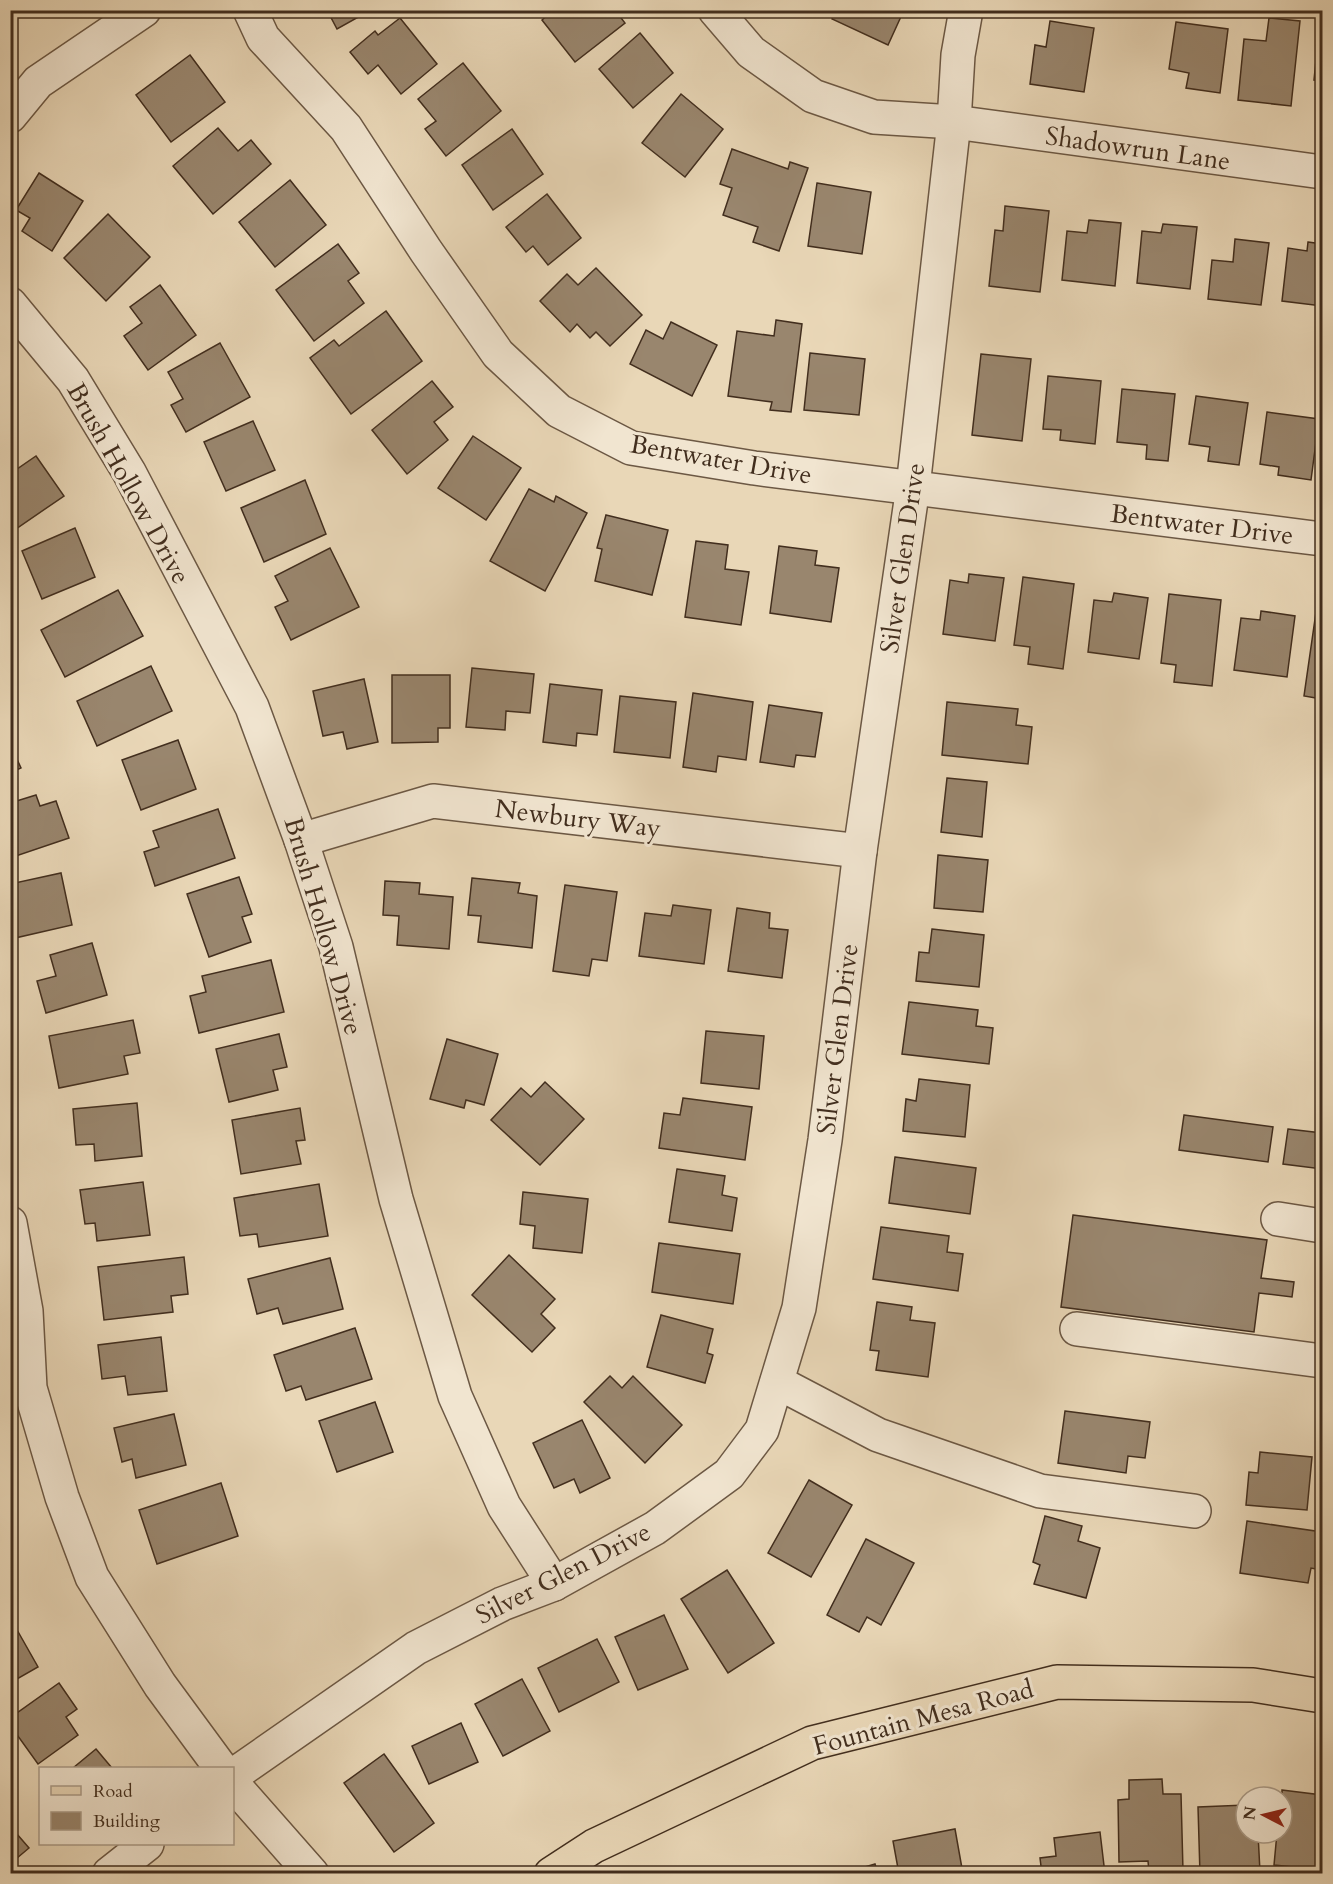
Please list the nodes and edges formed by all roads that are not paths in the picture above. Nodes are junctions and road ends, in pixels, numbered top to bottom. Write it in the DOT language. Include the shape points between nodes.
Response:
graph roads {
  1 [pos="144,10"];
  2 [pos="250,10"];
  3 [pos="715,10"];
  4 [pos="966,10"];
  5 [pos="10,116"];
  6 [pos="954,122"];
  7 [pos="1323,171"];
  8 [pos="10,304"];
  9 [pos="914,487"];
  10 [pos="1323,539"];
  11 [pos="301,840"];
  12 [pos="860,851"];
  13 [pos="1278,1219"];
  14 [pos="10,1223"];
  15 [pos="1323,1226"];
  16 [pos="1077,1329"];
  17 [pos="1323,1361"];
  18 [pos="777,1382"];
  19 [pos="1194,1511"];
  20 [pos="554,1584"];
  21 [pos="1323,1696"];
  22 [pos="220,1767"];
  23 [pos="234,1775"];
  24 [pos="234,1785"];
  25 [pos="146,1845"];
  26 [pos="109,1874"];
  27 [pos="312,1874"];
  28 [pos="551,1874"];
  1 -- 5 [label="street" via="38,82"];
  2 -- 9 [label="street, Bentwater Drive" via="263,38 346,128 498,354 559,411 630,448"];
  3 -- 6 [label="street, Shadowrun Lane" via="751,52 813,96 874,117"];
  4 -- 6 [label="street, Silver Glen Drive" via="958,55"];
  6 -- 7 [label="street, Shadowrun Lane"];
  6 -- 9 [label="street, Silver Glen Drive"];
  8 -- 11 [label="street, Brush Hollow Drive" via="73,380 129,472 252,707"];
  9 -- 10 [label="street, Bentwater Drive"];
  9 -- 12 [label="street, Silver Glen Drive"];
  11 -- 12 [label="street, Newbury Way" via="433,801"];
  11 -- 20 [label="street, Brush Hollow Drive" via="336,947 396,1199 455,1396 504,1506"];
  12 -- 18 [label="street, Silver Glen Drive" via="825,1140 801,1297"];
  13 -- 15 [label="street"];
  14 -- 22 [label="street" via="26,1311 30,1388 62,1497 92,1576 160,1685"];
  16 -- 17 [label="street"];
  18 -- 19 [label="street" via="878,1435 1040,1491"];
  18 -- 20 [label="street, Silver Glen Drive" via="762,1430 729,1474 655,1528"];
  20 -- 23 [label="street, Silver Glen Drive" via="502,1604 416,1648"];
  21 -- 28 [label="main road, Fountain Mesa Road" via="1253,1685 1057,1682 812,1743 594,1846"];
  24 -- 27 [label="street"];
  25 -- 26 [label="street"];
}
